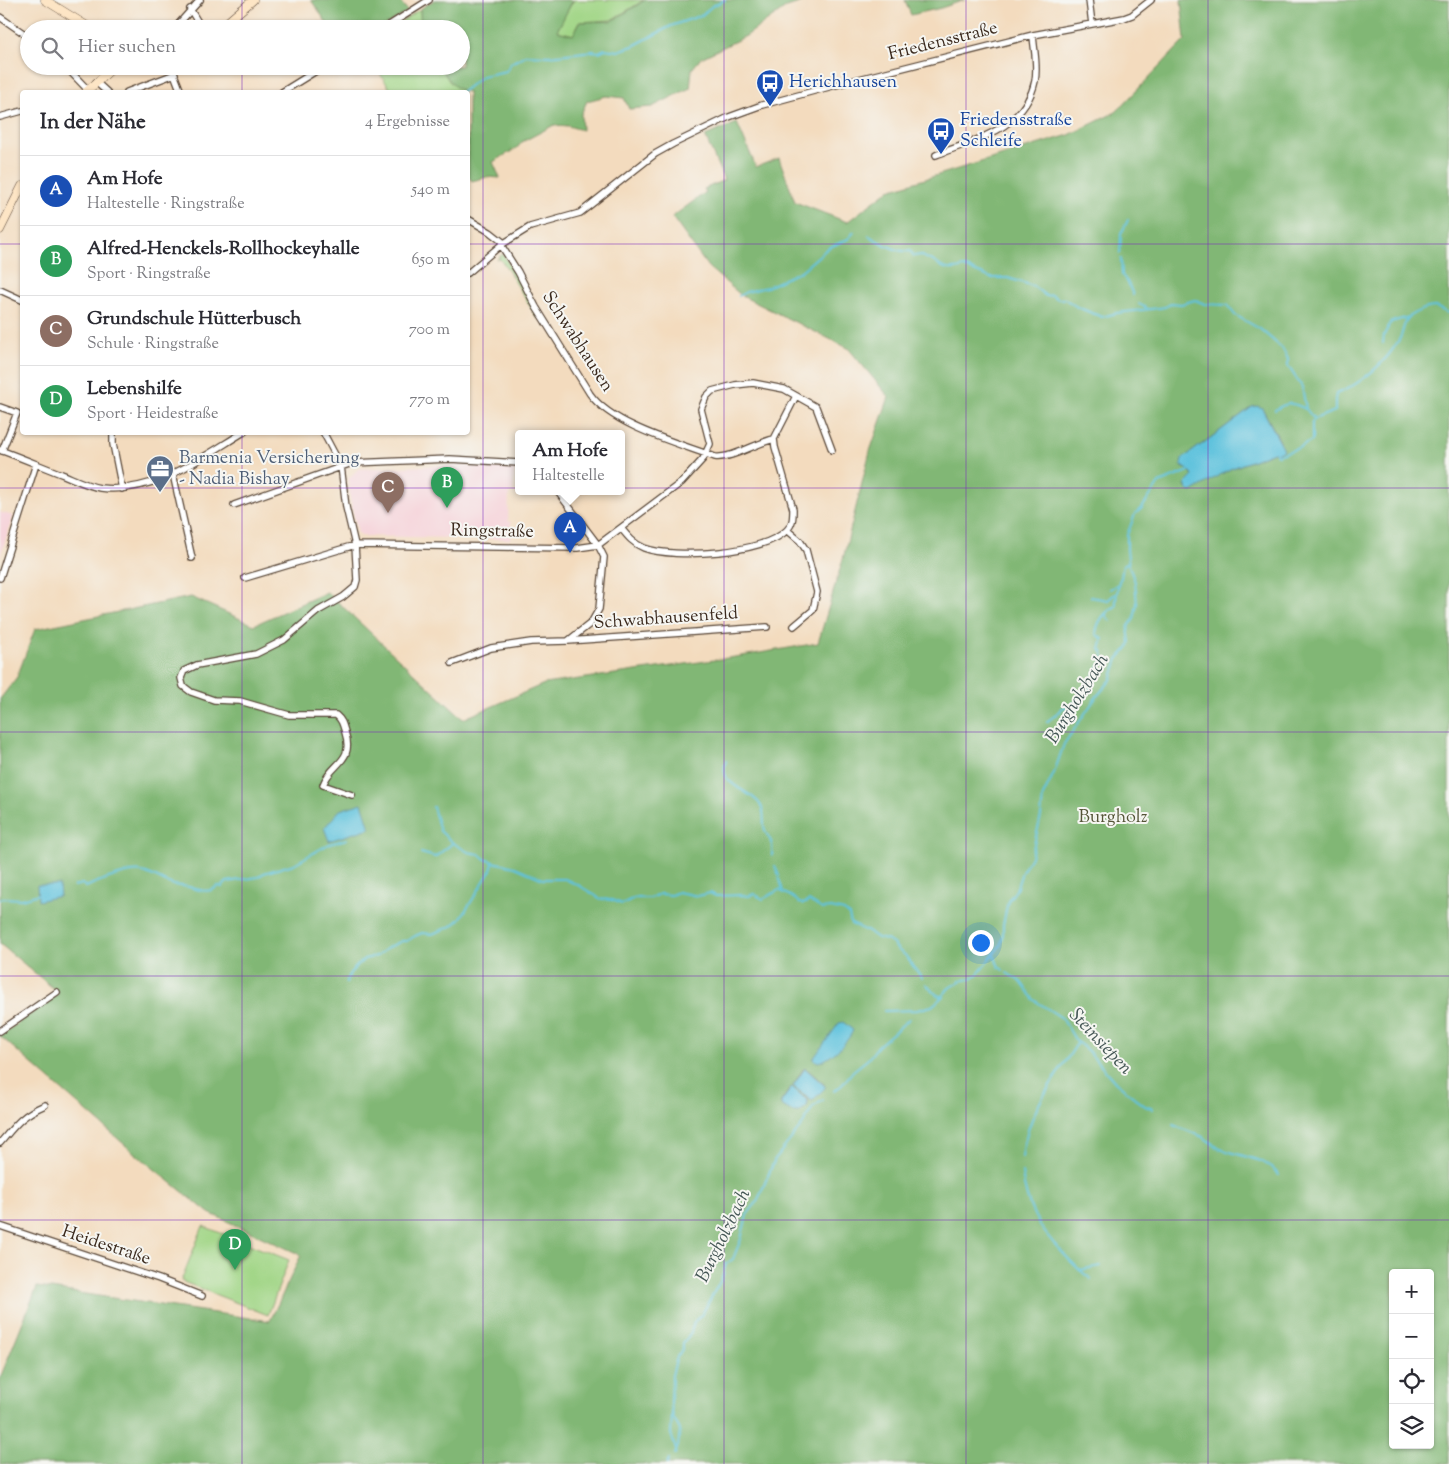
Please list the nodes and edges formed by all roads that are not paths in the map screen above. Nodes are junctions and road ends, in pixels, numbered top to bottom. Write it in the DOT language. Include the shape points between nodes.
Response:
graph roads {
  1 [pos="45,0"];
  2 [pos="200,0"];
  3 [pos="253,0"];
  4 [pos="429,0"];
  5 [pos="1089,0"];
  6 [pos="1151,0"];
  7 [pos="190,9"];
  8 [pos="0,17"];
  9 [pos="77,20"];
  10 [pos="181,20"];
  11 [pos="197,20"];
  12 [pos="230,20"];
  13 [pos="397,20"];
  14 [pos="1092,24"];
  15 [pos="20,31"];
  16 [pos="1033,35"];
  17 [pos="73,75"];
  18 [pos="104,75"];
  19 [pos="172,75"];
  20 [pos="175,75"];
  21 [pos="309,75"];
  22 [pos="96,82"];
  23 [pos="86,90"];
  24 [pos="88,90"];
  25 [pos="105,90"];
  26 [pos="132,90"];
  27 [pos="180,90"];
  28 [pos="285,90"];
  29 [pos="20,112"];
  30 [pos="0,117"];
  31 [pos="936,155"];
  32 [pos="20,190"];
  33 [pos="470,220"];
  34 [pos="0,230"];
  35 [pos="503,244"];
  36 [pos="470,271"];
  37 [pos="0,290"];
  38 [pos="20,299"];
  39 [pos="796,396"];
  40 [pos="0,407"];
  41 [pos="113,435"];
  42 [pos="239,435"];
  43 [pos="325,435"];
  44 [pos="774,439"];
  45 [pos="1,450"];
  46 [pos="832,450"];
  47 [pos="706,454"];
  48 [pos="515,463"];
  49 [pos="36,464"];
  50 [pos="341,466"];
  51 [pos="173,474"];
  52 [pos="122,489"];
  53 [pos="560,495"];
  54 [pos="234,505"];
  55 [pos="621,528"];
  56 [pos="787,530"];
  57 [pos="355,545"];
  58 [pos="598,545"];
  59 [pos="192,558"];
  60 [pos="0,578"];
  61 [pos="245,578"];
  62 [pos="794,626"];
  63 [pos="767,627"];
  64 [pos="568,640"];
  65 [pos="452,663"];
  66 [pos="352,795"];
  67 [pos="57,992"];
  68 [pos="0,1031"];
  69 [pos="45,1104"];
  70 [pos="0,1143"];
  71 [pos="0,1226"];
  72 [pos="202,1296"];
  1 -- 9 [label="main road"];
  2 -- 7 [label="street"];
  3 -- 12 [label="main road"];
  4 -- 13 [label="street"];
  5 -- 14 [label="street"];
  6 -- 14 [label="street, Friedensstraße" via="1132,15"];
  7 -- 10 [label="street"];
  7 -- 11 [label="street"];
  8 -- 15 [label="street"];
  14 -- 16 [label="street, Friedensstraße"];
  16 -- 31 [label="street" via="1035,81 1023,109 993,133"];
  16 -- 35 [label="street, Friedensstraße" via="826,87 729,117 673,144 580,213 530,227"];
  17 -- 23 [label="street"];
  18 -- 22 [label="main road"];
  19 -- 26 [label="street"];
  20 -- 27 [label="street"];
  21 -- 28 [label="street"];
  22 -- 24 [label="main road"];
  22 -- 25 [label="street"];
  29 -- 30 [label="street"];
  32 -- 34 [label="main road"];
  33 -- 35 [label="street"];
  35 -- 36 [label="street"];
  35 -- 47 [label="street, Schwabhausen" via="536,307 596,403 630,425"];
  37 -- 38 [label="street"];
  39 -- 44 [label="street"];
  39 -- 46 [label="street" via="816,407"];
  39 -- 47 [label="street" via="784,389 753,383 712,391 701,409 710,444"];
  40 -- 45 [label="street" via="17,413"];
  41 -- 52 [label="street"];
  42 -- 51 [label="street"];
  43 -- 50 [label="street"];
  44 -- 47 [label="street, Schwabhausen" via="725,457"];
  44 -- 56 [label="street" via="793,509 793,519"];
  45 -- 49 [label="street"];
  47 -- 55 [label="street, Ringstraße" via="682,482"];
  48 -- 50 [label="street" via="450,459"];
  49 -- 52 [label="street" via="100,488"];
  49 -- 60 [label="street"];
  50 -- 54 [label="street"];
  50 -- 57 [label="street"];
  51 -- 52 [label="street" via="149,484"];
  51 -- 59 [label="street"];
  53 -- 58 [label="street"];
  55 -- 56 [label="street" via="632,542 644,548 703,553 758,545"];
  55 -- 58 [label="street, Ringstraße"];
  56 -- 62 [label="street" via="806,550 817,592 813,610"];
  57 -- 58 [label="street, Ringstraße" via="577,548"];
  57 -- 61 [label="street, Ringstraße"];
  57 -- 66 [label="street" via="358,580 349,593 318,610 284,640 256,654 197,666 184,671 181,678 183,686 191,692 214,700 240,701 289,716 336,715 341,719 348,740 347,750 342,762 331,771 323,785"];
  58 -- 64 [label="street, Schwabhausenfeld" via="604,557 599,609 590,623"];
  63 -- 64 [label="street, Schwabhausenfeld"];
  64 -- 65 [label="street, Schwabhausenfeld" via="491,648"];
  67 -- 68 [label="street"];
  69 -- 70 [label="street" via="20,1119"];
  71 -- 72 [label="street, Heidestraße"];
}
